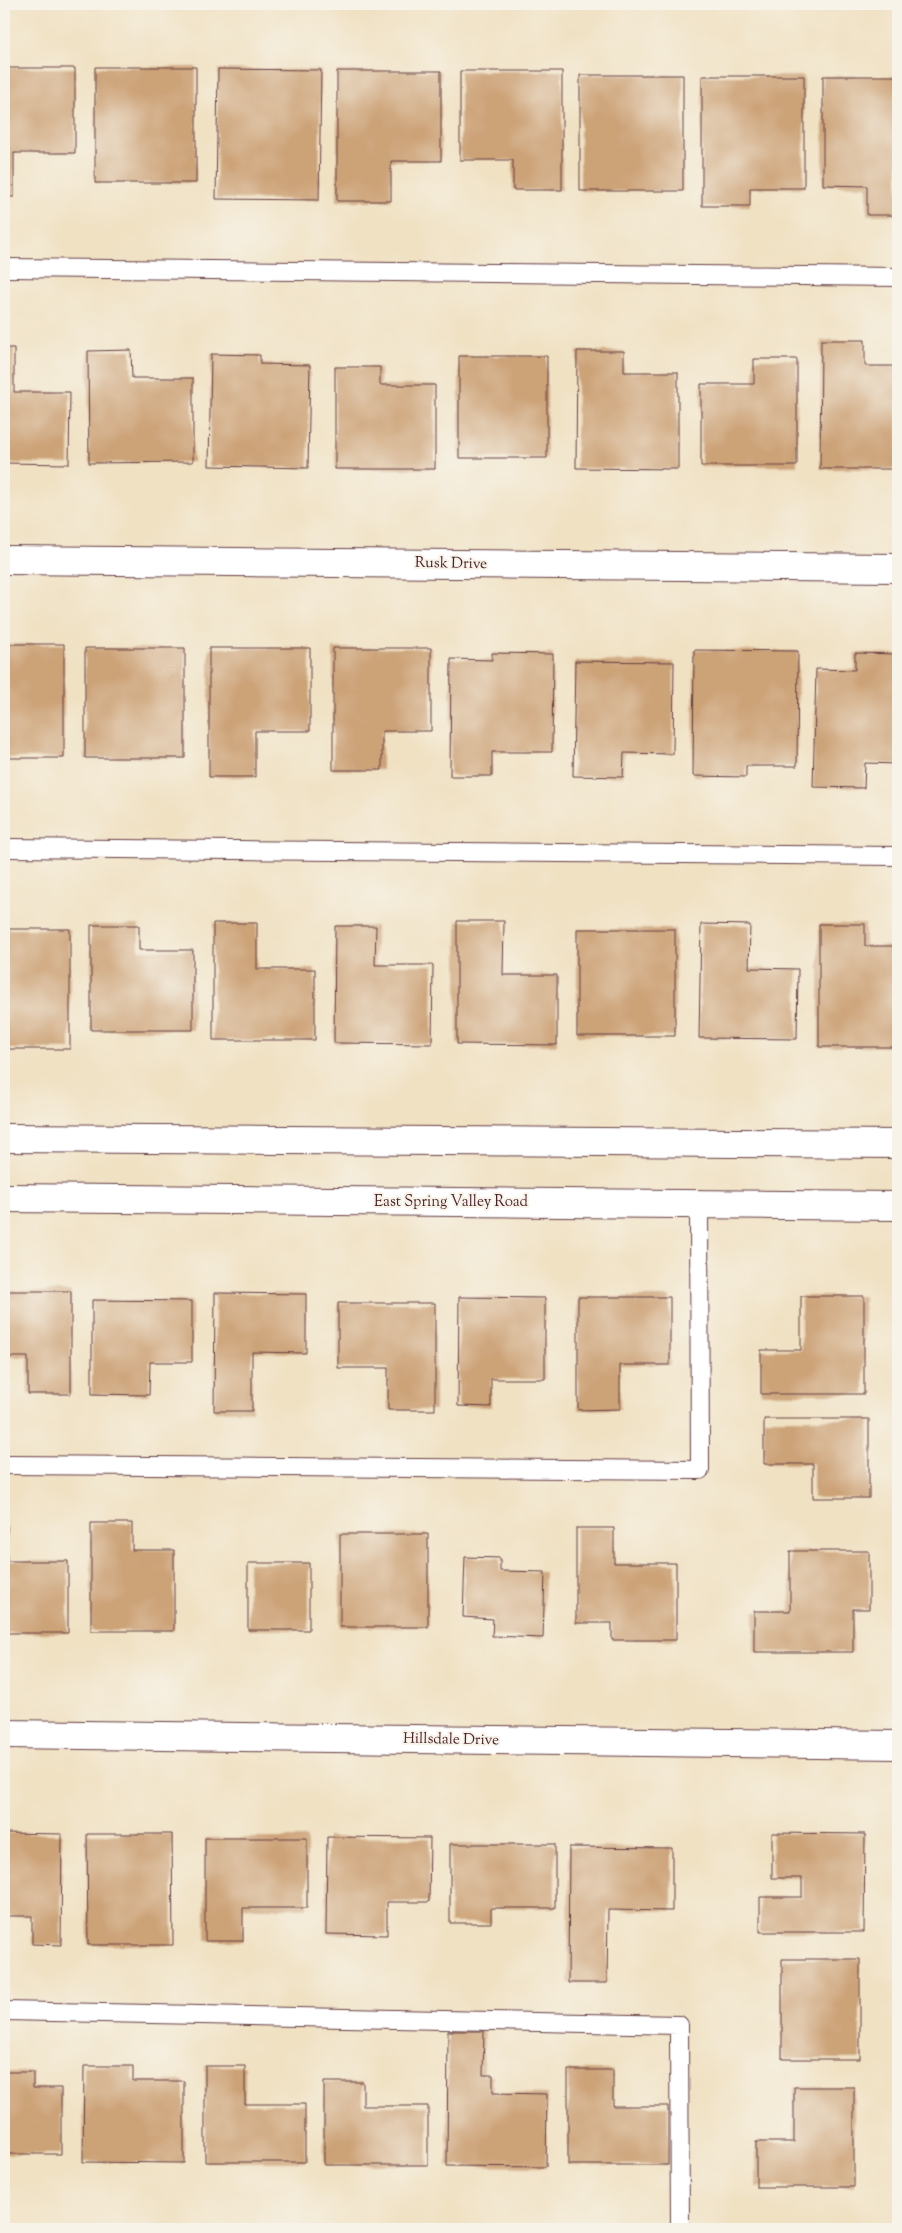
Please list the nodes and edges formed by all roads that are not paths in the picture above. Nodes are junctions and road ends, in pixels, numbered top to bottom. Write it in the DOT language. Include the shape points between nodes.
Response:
graph roads {
  1 [pos="4,268"];
  2 [pos="898,277"];
  3 [pos="4,560"];
  4 [pos="898,568"];
  5 [pos="4,848"];
  6 [pos="898,856"];
  7 [pos="4,1138"];
  8 [pos="898,1144"];
  9 [pos="4,1198"];
  10 [pos="699,1204"];
  11 [pos="898,1206"];
  12 [pos="4,1465"];
  13 [pos="4,1734"];
  14 [pos="898,1745"];
  15 [pos="4,2011"];
  16 [pos="680,2229"];
  1 -- 2 [label="lane"];
  3 -- 4 [label="street, Rusk Drive"];
  5 -- 6 [label="lane"];
  7 -- 8 [label="street"];
  9 -- 10 [label="street, East Spring Valley Road"];
  10 -- 11 [label="street, East Spring Valley Road"];
  10 -- 12 [label="lane" via="700,1470"];
  13 -- 14 [label="street, Hillsdale Drive"];
  15 -- 16 [label="lane" via="678,2025"];
}
